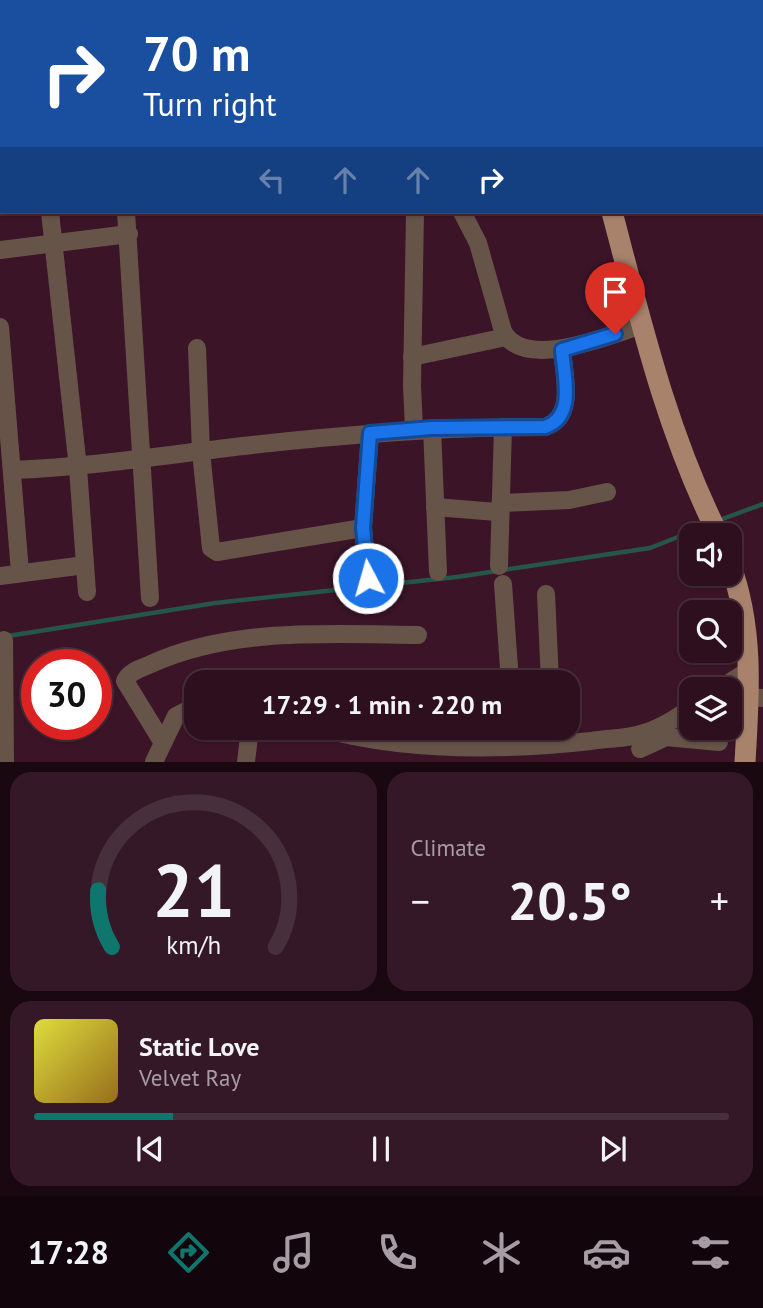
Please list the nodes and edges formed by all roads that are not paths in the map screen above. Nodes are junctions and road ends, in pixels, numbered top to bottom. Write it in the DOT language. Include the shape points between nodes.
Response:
graph roads {
  1 [pos="50,214"];
  2 [pos="126,214"];
  3 [pos="415,214"];
  4 [pos="463,214"];
  5 [pos="613,214"];
  6 [pos="129,234"];
  7 [pos="54,244"];
  8 [pos="0,250"];
  9 [pos="642,325"];
  10 [pos="0,327"];
  11 [pos="506,337"];
  12 [pos="197,348"];
  13 [pos="562,350"];
  14 [pos="412,357"];
  15 [pos="503,427"];
  16 [pos="423,428"];
  17 [pos="370,433"];
  18 [pos="5,439"];
  19 [pos="201,452"];
  20 [pos="143,458"];
  21 [pos="78,468"];
  22 [pos="12,470"];
  23 [pos="607,492"];
  24 [pos="501,503"];
  25 [pos="435,507"];
  26 [pos="712,523"];
  27 [pos="363,528"];
  28 [pos="85,565"];
  29 [pos="20,572"];
  30 [pos="438,572"];
  31 [pos="0,576"];
  32 [pos="368,578"];
  33 [pos="737,586"];
  34 [pos="87,593"];
  35 [pos="546,594"];
  36 [pos="150,598"];
  37 [pos="418,635"];
  38 [pos="4,640"];
  39 [pos="509,670"];
  40 [pos="550,670"];
  41 [pos="749,670"];
  42 [pos="738,677"];
  43 [pos="756,698"];
  44 [pos="184,712"];
  45 [pos="679,716"];
  46 [pos="249,740"];
  47 [pos="377,740"];
  48 [pos="499,740"];
  49 [pos="580,740"];
  50 [pos="719,741"];
  51 [pos="163,743"];
  52 [pos="640,748"];
  53 [pos="430,754"];
  54 [pos="5,762"];
  55 [pos="154,762"];
  56 [pos="246,762"];
  57 [pos="745,762"];
  1 -- 7 [label="street"];
  2 -- 6 [label="street"];
  3 -- 14 [label="street"];
  4 -- 11 [label="street" via="478,243"];
  5 -- 9 [label="main road"];
  6 -- 7 [label="street"];
  6 -- 20 [label="street"];
  7 -- 8 [label="street"];
  7 -- 21 [label="street"];
  9 -- 13 [label="street"];
  9 -- 26 [label="main road" via="655,374"];
  10 -- 18 [label="street"];
  11 -- 13 [label="street" via="530,348"];
  11 -- 14 [label="street"];
  12 -- 19 [label="street"];
  13 -- 15 [label="street" via="563,415 545,427"];
  14 -- 16 [label="street"];
  15 -- 16 [label="street"];
  15 -- 24 [label="street"];
  16 -- 17 [label="street"];
  16 -- 25 [label="street"];
  17 -- 19 [label="street"];
  17 -- 27 [label="street"];
  18 -- 22 [label="street"];
  19 -- 20 [label="street"];
  19 -- 27 [label="street" via="209,543 214,551"];
  20 -- 21 [label="street"];
  20 -- 36 [label="street"];
  21 -- 22 [label="street"];
  21 -- 28 [label="street"];
  22 -- 29 [label="street"];
  23 -- 24 [label="street" via="569,500"];
  24 -- 25 [label="street" via="496,512"];
  24 -- 39 [label="street"];
  25 -- 30 [label="street"];
  27 -- 32 [label="street"];
  28 -- 29 [label="street"];
  28 -- 34 [label="street"];
  29 -- 31 [label="street"];
  33 -- 41 [label="main road"];
  35 -- 40 [label="street"];
  37 -- 51 [label="street" via="217,643 173,654 130,674 125,681"];
  38 -- 54 [label="street"];
  41 -- 42 [label="street"];
  41 -- 43 [label="main road"];
  43 -- 57 [label="main road"];
  44 -- 51 [label="street" via="176,716"];
  45 -- 52 [label="street"];
  46 -- 56 [label="street"];
  47 -- 53 [label="street"];
  48 -- 53 [label="street"];
  49 -- 52 [label="street"];
  50 -- 52 [label="street" via="666,737"];
  51 -- 55 [label="street"];
}
